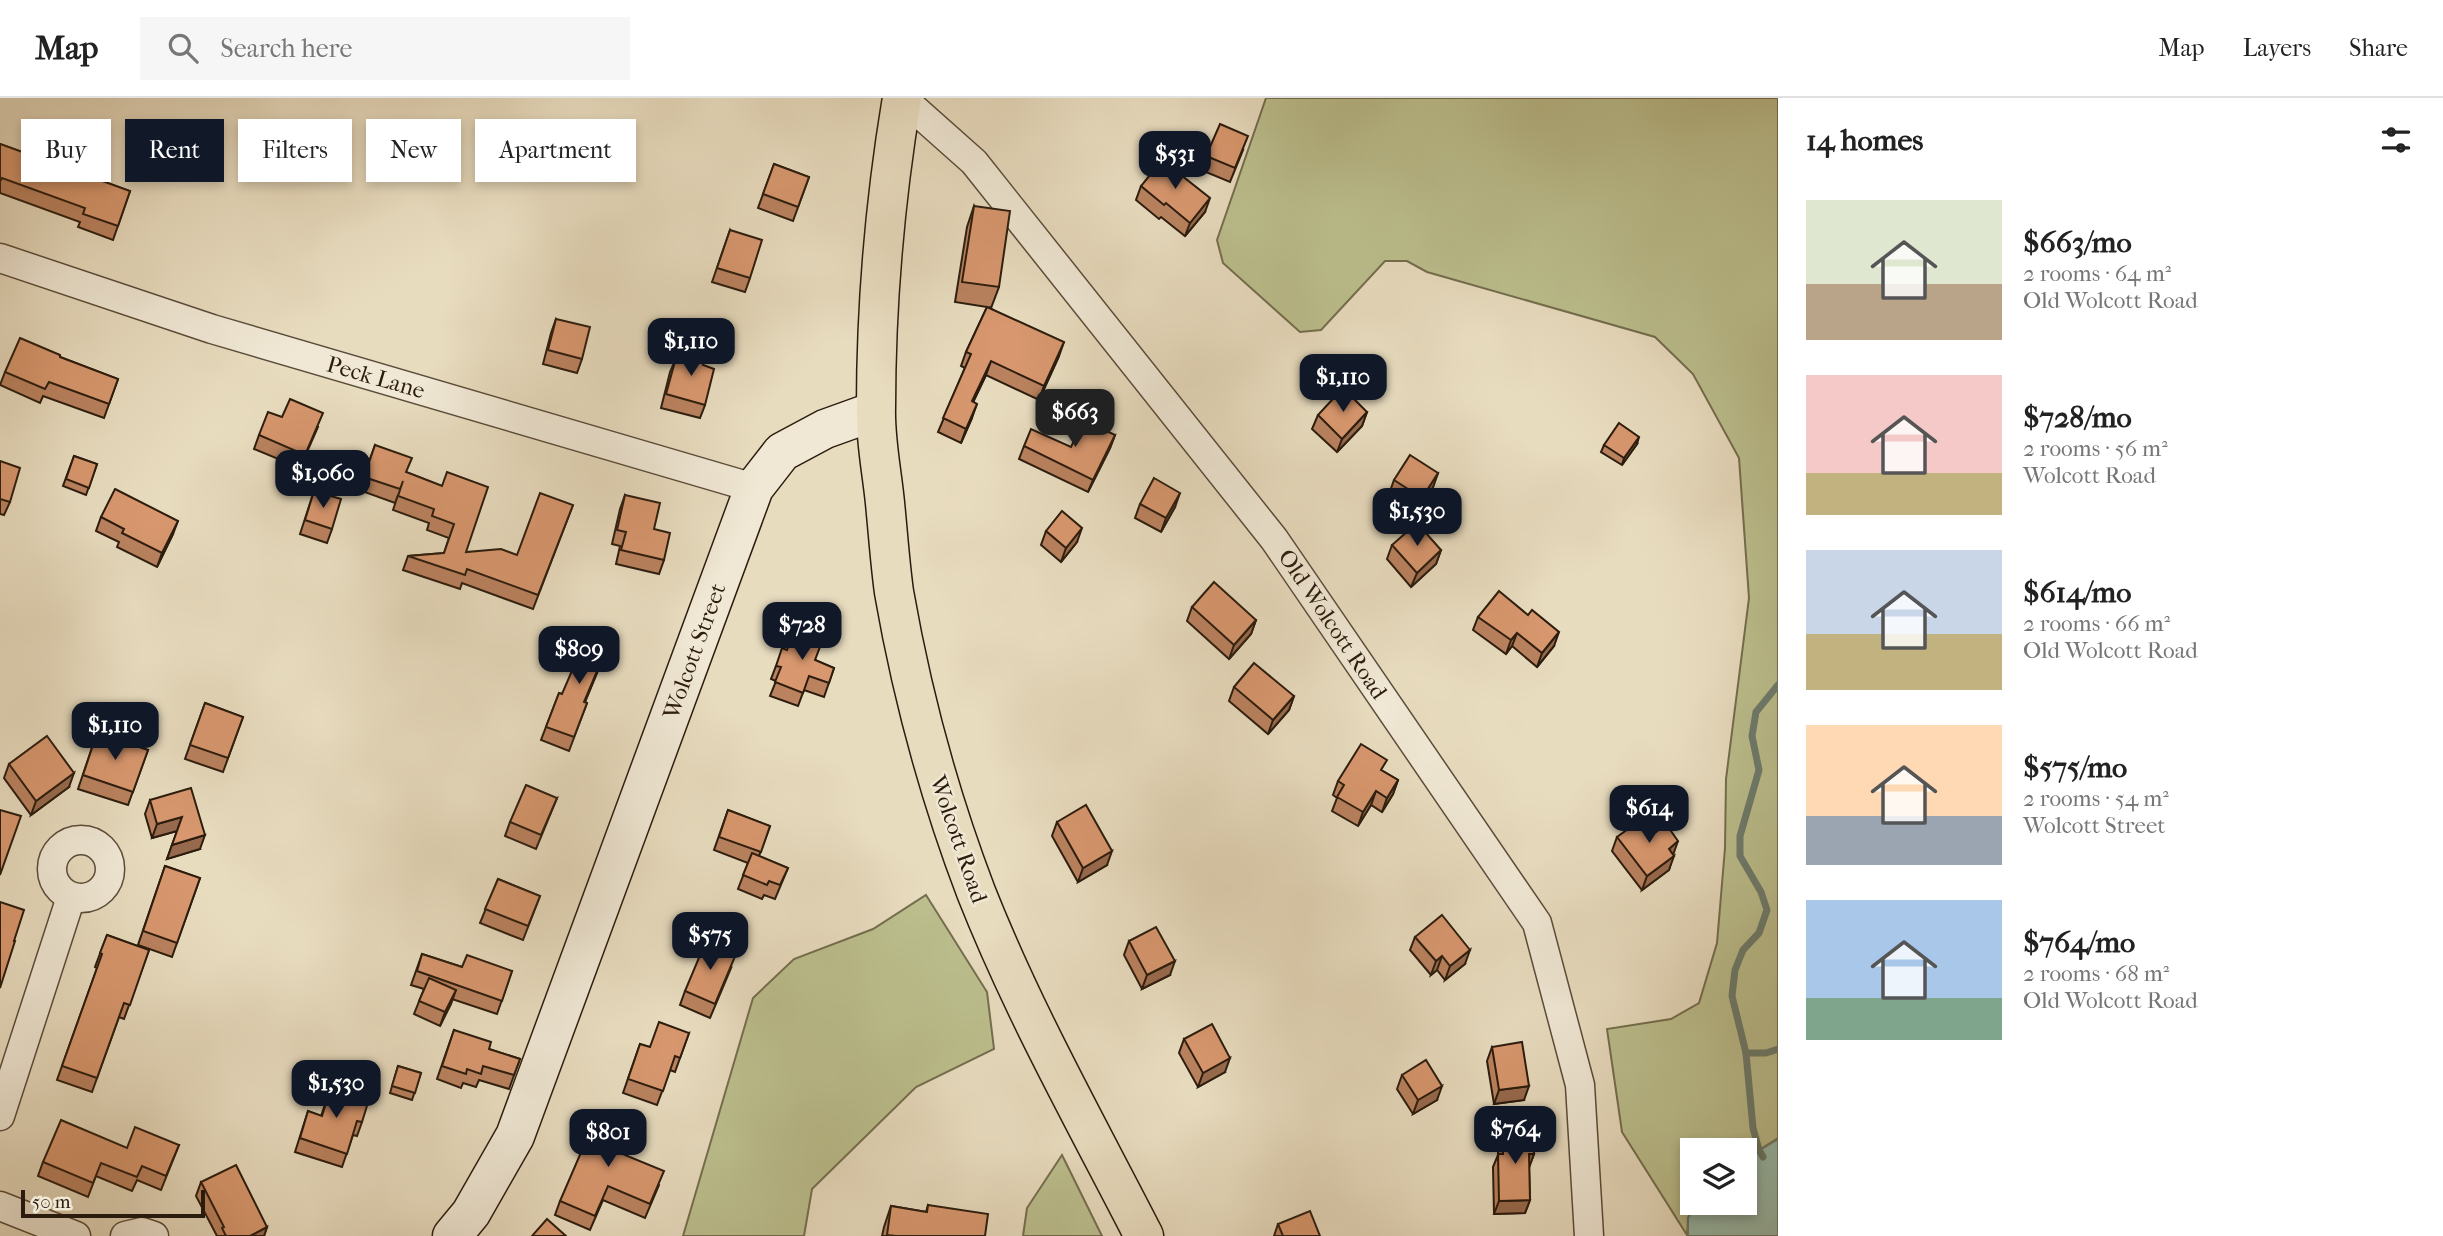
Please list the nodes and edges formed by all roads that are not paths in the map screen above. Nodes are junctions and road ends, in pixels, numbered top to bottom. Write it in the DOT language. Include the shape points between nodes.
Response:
graph roads {
  1 [pos="902,98"];
  2 [pos="0,258"];
  3 [pos="876,411"];
  4 [pos="754,488"];
  5 [pos="71,897"];
  6 [pos="0,1116"];
  7 [pos="0,1206"];
  8 [pos="76,1236"];
  9 [pos="125,1236"];
  10 [pos="154,1236"];
  11 [pos="452,1236"];
  12 [pos="1144,1236"];
  13 [pos="1589,1236"];
  1 -- 3 [label="main road" via="887,208"];
  1 -- 13 [label="street, Old Wolcott Road" via="974,162 1274,539 1537,923 1580,1084"];
  2 -- 4 [label="street, Peck Lane" via="212,329"];
  3 -- 4 [label="main road, Wolcott Street" via="825,429 782,452"];
  3 -- 12 [label="main road, Wolcott Road" via="894,589 912,688 942,797 1013,979"];
  4 -- 11 [label="main road, Wolcott Street" via="515,1136 471,1213"];
  5 -- 6 [label="street"];
  7 -- 8 [label="street"];
  9 -- 10 [label="street" via="142,1232"];
}
